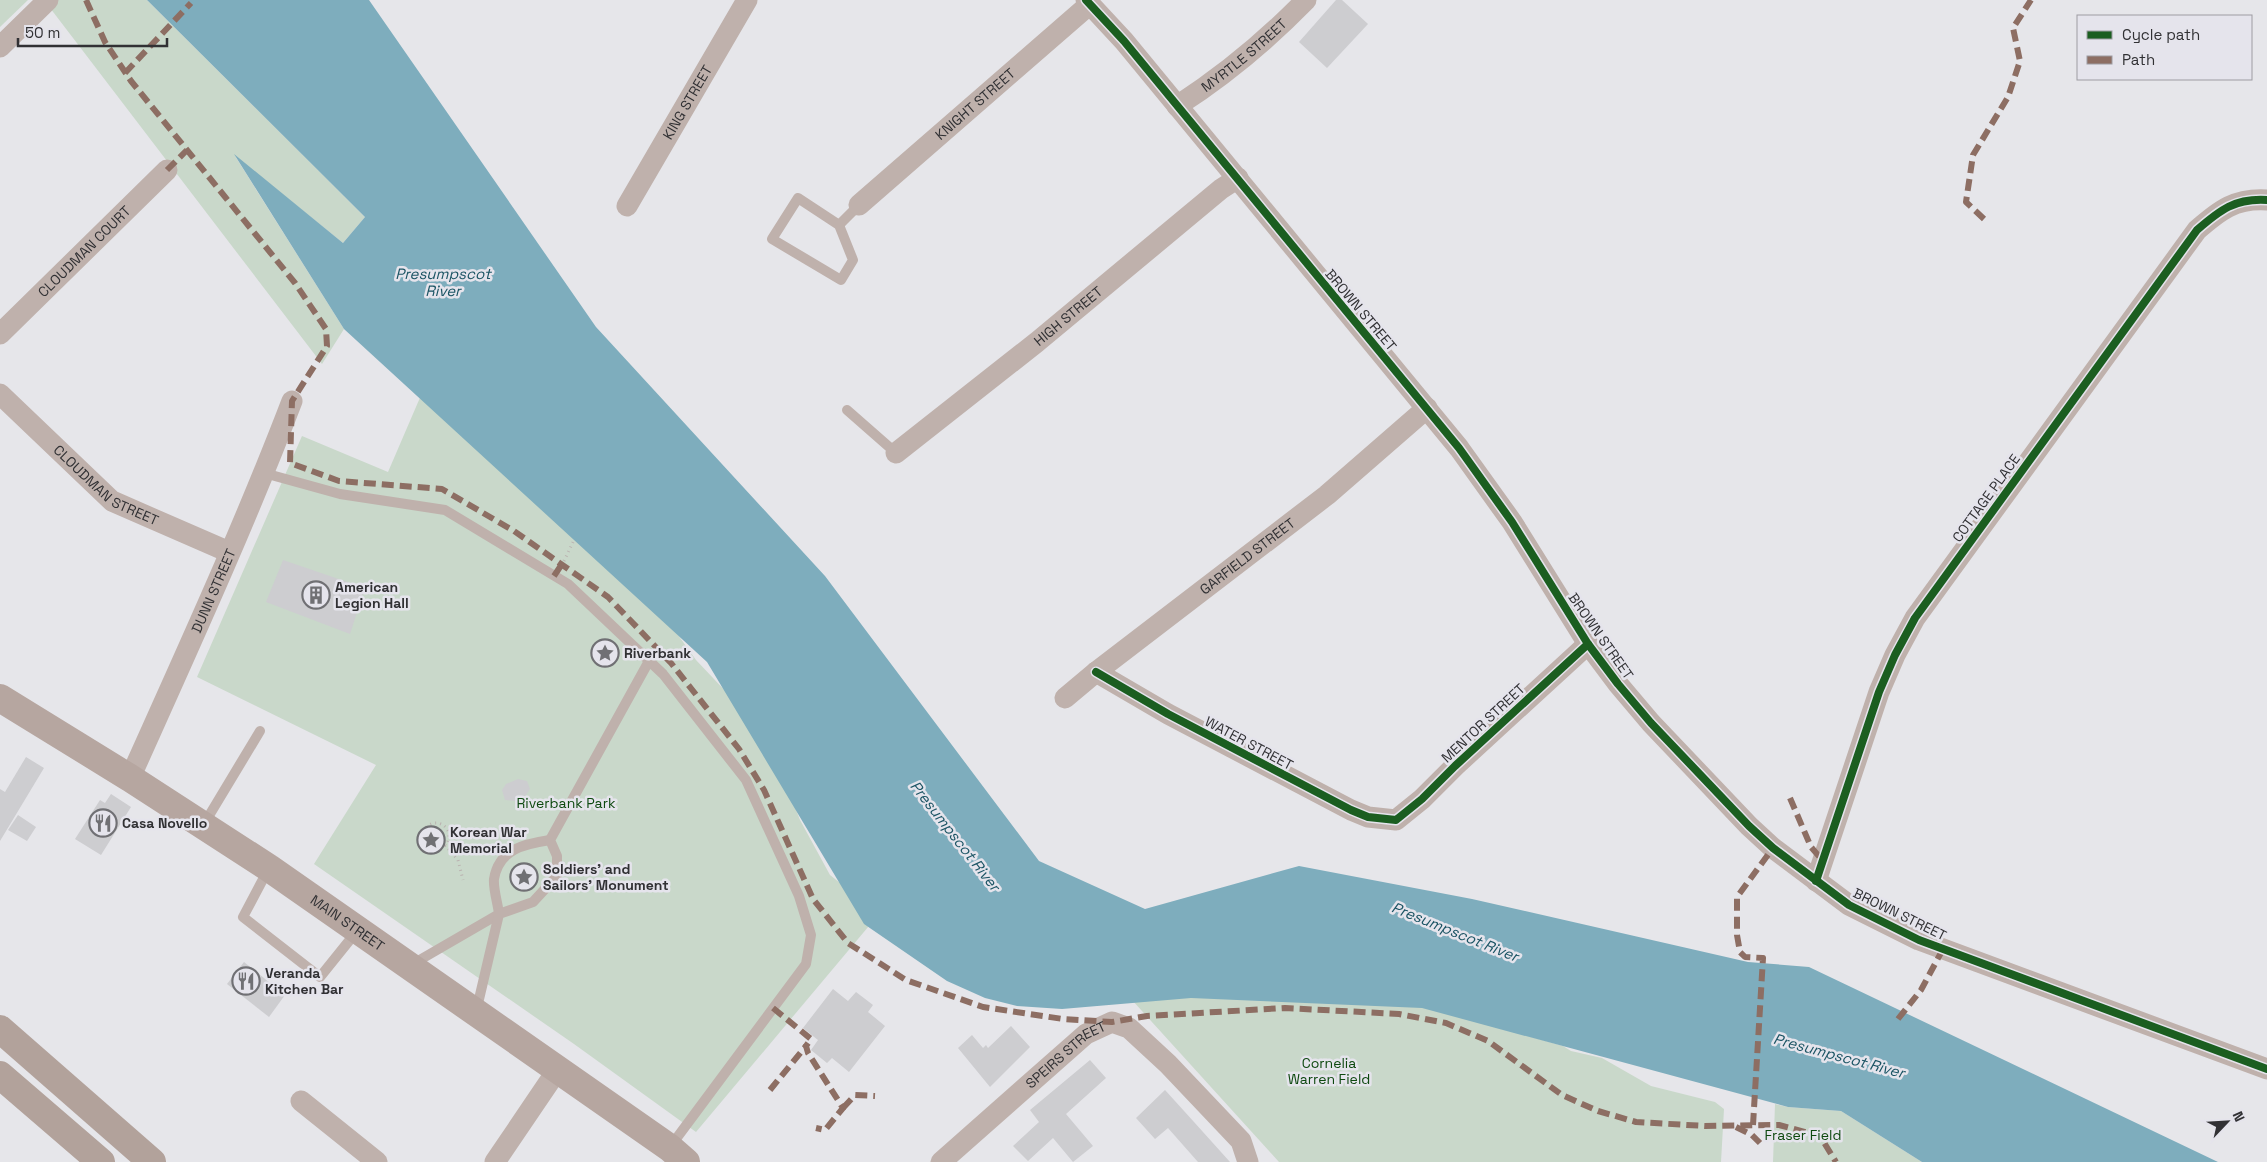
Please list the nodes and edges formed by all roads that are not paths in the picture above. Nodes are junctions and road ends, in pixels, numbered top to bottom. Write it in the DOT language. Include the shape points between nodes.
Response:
graph roads {
  1 [pos="48,0"];
  2 [pos="747,0"];
  3 [pos="1306,0"];
  4 [pos="1088,2"];
  5 [pos="0,47"];
  6 [pos="1177,106"];
  7 [pos="166,170"];
  8 [pos="1238,178"];
  9 [pos="2267,200"];
  10 [pos="859,205"];
  11 [pos="627,206"];
  12 [pos="839,225"];
  13 [pos="0,334"];
  14 [pos="0,394"];
  15 [pos="292,401"];
  16 [pos="1427,408"];
  17 [pos="846,410"];
  18 [pos="896,453"];
  19 [pos="264,473"];
  20 [pos="229,552"];
  21 [pos="1588,644"];
  22 [pos="649,661"];
  23 [pos="1096,672"];
  24 [pos="0,698"];
  25 [pos="1065,698"];
  26 [pos="260,731"];
  27 [pos="130,778"];
  28 [pos="1396,820"];
  29 [pos="203,825"];
  30 [pos="550,840"];
  31 [pos="269,868"];
  32 [pos="1816,881"];
  33 [pos="499,914"];
  34 [pos="358,930"];
  35 [pos="409,966"];
  36 [pos="476,1013"];
  37 [pos="0,1029"];
  38 [pos="2267,1069"];
  39 [pos="558,1070"];
  40 [pos="0,1075"];
  41 [pos="301,1101"];
  42 [pos="678,1155"];
  43 [pos="101,1162"];
  44 [pos="152,1162"];
  45 [pos="377,1162"];
  46 [pos="495,1162"];
  47 [pos="941,1162"];
  48 [pos="1248,1162"];
  1 -- 5 [label="street"];
  2 -- 11 [label="street, KING STREET"];
  3 -- 6 [label="street, MYRTLE STREET" via="1241,61"];
  4 -- 6 [label="street, BROWN STREET"];
  4 -- 10 [label="street, KNIGHT STREET"];
  6 -- 8 [label="street, BROWN STREET"];
  7 -- 13 [label="street, CLOUDMAN COURT"];
  8 -- 16 [label="street, BROWN STREET"];
  8 -- 18 [label="street, HIGH STREET"];
  9 -- 32 [label="street, COTTAGE PLACE" via="2238,201 2215,214 2198,230 1915,618 1879,692"];
  10 -- 12 [label="lane"];
  12 -- 12 [label="lane" via="798,198 772,239 841,280 854,260"];
  14 -- 20 [label="street, CLOUDMAN STREET" via="112,501"];
  15 -- 19 [label="street, DUNN STREET"];
  16 -- 21 [label="street, BROWN STREET" via="1512,522"];
  16 -- 23 [label="street, GARFIELD STREET" via="1327,495"];
  17 -- 18 [label="lane"];
  19 -- 20 [label="street, DUNN STREET"];
  19 -- 22 [label="lane" via="340,494 444,510 568,584"];
  20 -- 27 [label="street, DUNN STREET"];
  21 -- 28 [label="street, MENTOR STREET"];
  21 -- 32 [label="street, BROWN STREET" via="1651,723 1749,826"];
  22 -- 30 [label="lane"];
  22 -- 42 [label="lane" via="663,674 746,780 799,896 811,935 806,964"];
  23 -- 25 [label="street, GARFIELD STREET"];
  23 -- 28 [label="street, WATER STREET" via="1168,714 1351,810 1368,817"];
  24 -- 27 [label="main road, MAIN STREET"];
  26 -- 29 [label="lane"];
  27 -- 29 [label="main road, MAIN STREET"];
  29 -- 31 [label="main road, MAIN STREET"];
  30 -- 33 [label="lane" via="557,856 557,876 532,902"];
  30 -- 33 [label="lane" via="523,844 502,859 494,880"];
  31 -- 34 [label="main road, MAIN STREET"];
  31 -- 34 [label="lane" via="243,918 320,977"];
  32 -- 38 [label="street, BROWN STREET" via="1849,905 1919,940"];
  33 -- 35 [label="lane"];
  33 -- 36 [label="lane"];
  34 -- 35 [label="main road, MAIN STREET"];
  35 -- 36 [label="main road, MAIN STREET"];
  36 -- 39 [label="main road, MAIN STREET"];
  37 -- 44 [label="highway"];
  39 -- 42 [label="main road, MAIN STREET"];
  39 -- 46 [label="street"];
  40 -- 43 [label="highway"];
  41 -- 45 [label="street"];
  47 -- 48 [label="street, SPEIRS STREET" via="1086,1034 1112,1022 1129,1028 1168,1064 1241,1141"];
}
